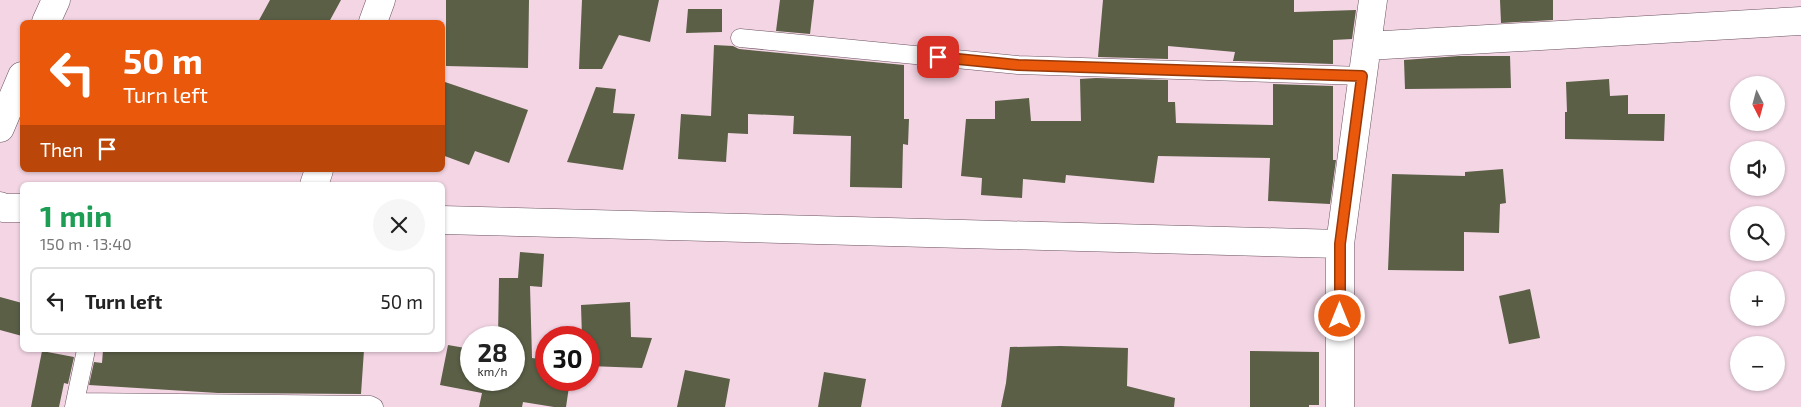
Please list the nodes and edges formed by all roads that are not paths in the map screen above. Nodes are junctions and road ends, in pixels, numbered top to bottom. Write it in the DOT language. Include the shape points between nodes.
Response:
graph roads {
  1 [pos="56,0"];
  2 [pos="381,0"];
  3 [pos="1373,0"];
  4 [pos="47,20"];
  5 [pos="374,20"];
  6 [pos="1801,21"];
  7 [pos="740,38"];
  8 [pos="1367,46"];
  9 [pos="1362,76"];
  10 [pos="20,81"];
  11 [pos="0,128"];
  12 [pos="0,206"];
  13 [pos="20,208"];
  14 [pos="445,220"];
  15 [pos="1340,244"];
  16 [pos="86,352"];
  17 [pos="74,405"];
  18 [pos="374,407"];
  19 [pos="1340,407"];
  1 -- 4 [label="street"];
  2 -- 5 [label="street"];
  3 -- 8 [label="street"];
  6 -- 8 [label="street"];
  7 -- 9 [label="lane" via="1018,65"];
  8 -- 9 [label="street"];
  9 -- 15 [label="street"];
  10 -- 11 [label="street"];
  12 -- 13 [label="street"];
  14 -- 15 [label="street"];
  15 -- 19 [label="street"];
  16 -- 17 [label="lane"];
  17 -- 18 [label="lane" via="370,404"];
}
